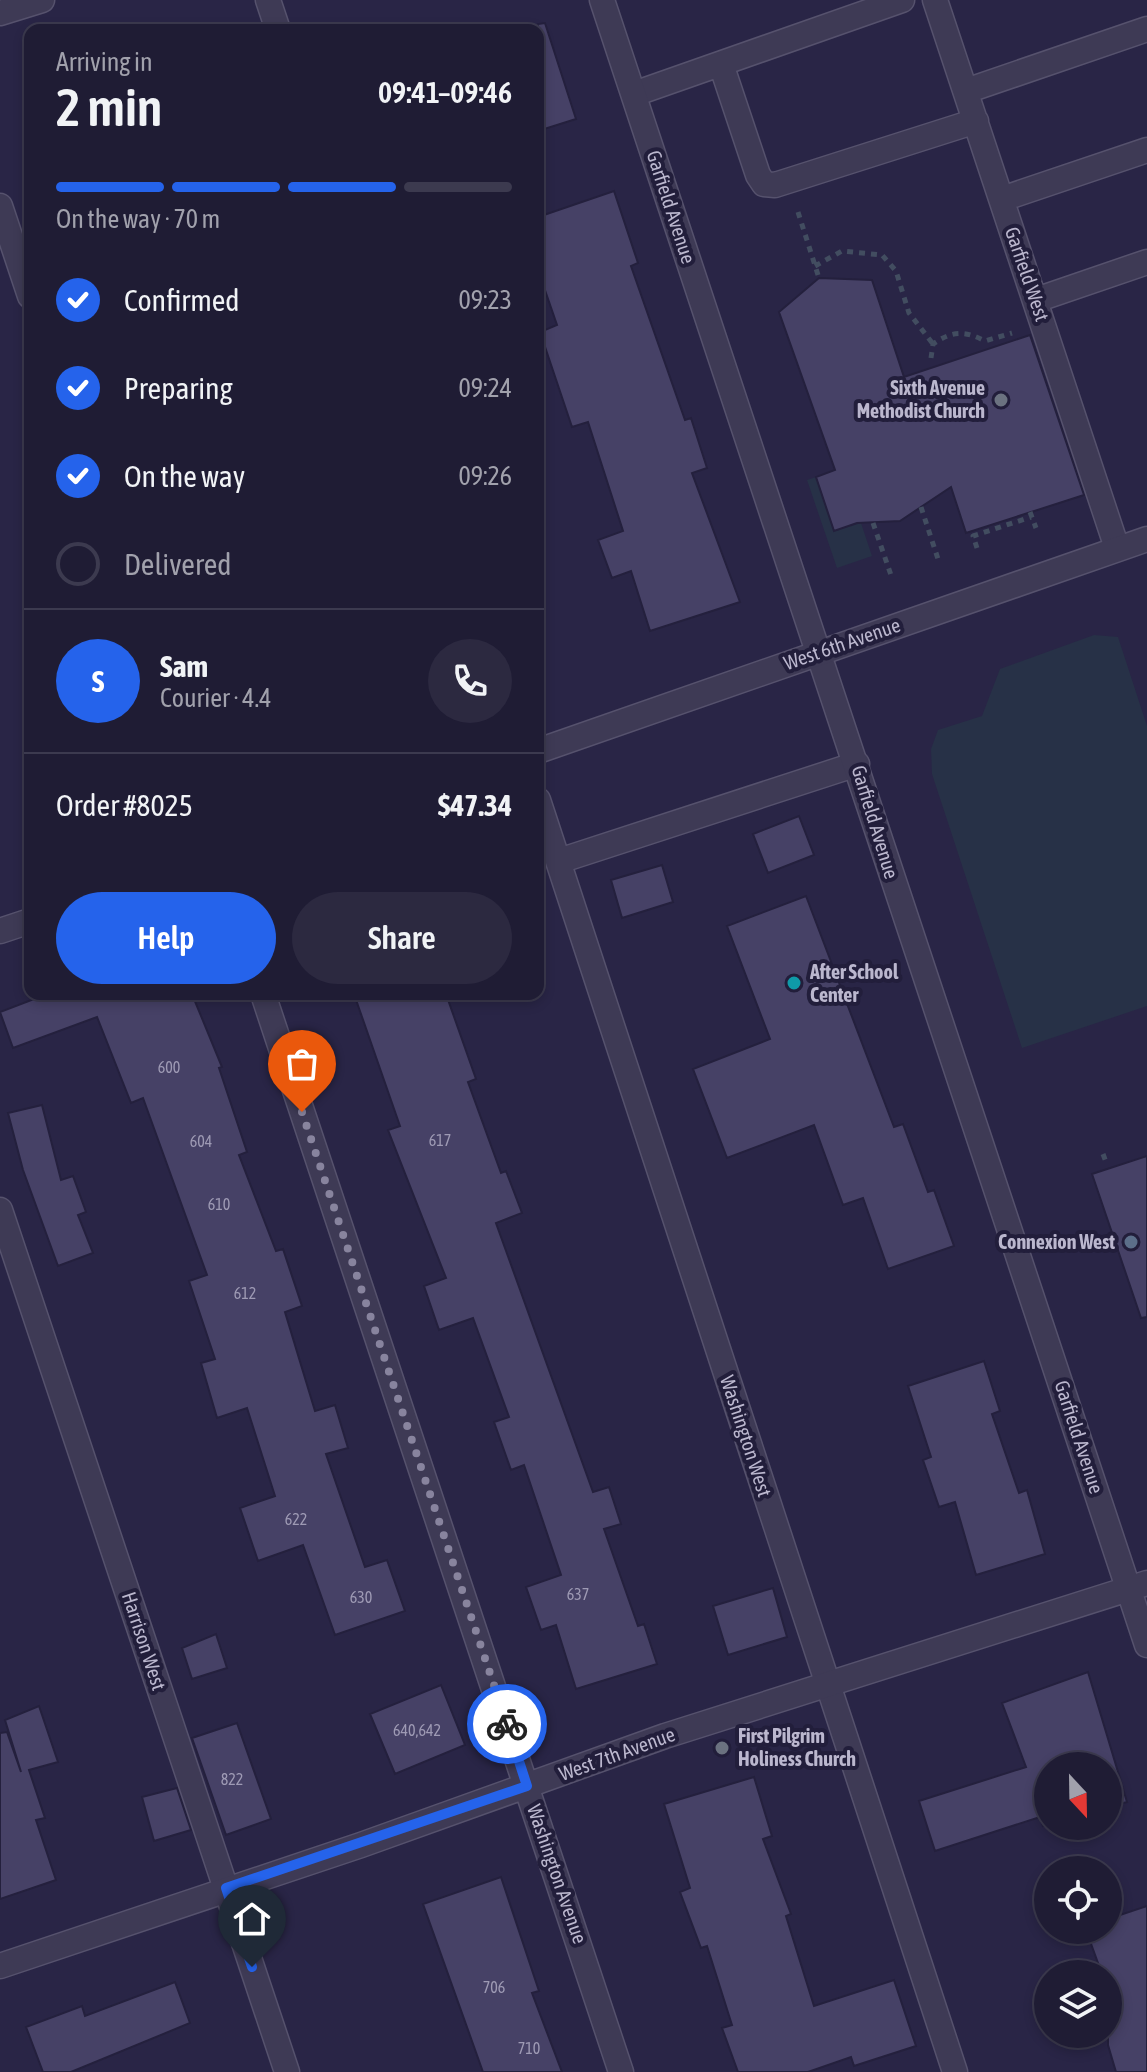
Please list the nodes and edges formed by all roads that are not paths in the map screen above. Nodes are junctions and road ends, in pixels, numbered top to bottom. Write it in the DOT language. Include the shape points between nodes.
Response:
graph roads {
  1 [pos="42,0"];
  2 [pos="268,0"];
  3 [pos="602,0"];
  4 [pos="902,0"];
  5 [pos="935,0"];
  6 [pos="0,13"];
  7 [pos="276,24"];
  8 [pos="1147,29"];
  9 [pos="721,64"];
  10 [pos="966,91"];
  11 [pos="634,94"];
  12 [pos="976,121"];
  13 [pos="1147,150"];
  14 [pos="1002,199"];
  15 [pos="0,206"];
  16 [pos="1147,262"];
  17 [pos="24,278"];
  18 [pos="1036,300"];
  19 [pos="1147,539"];
  20 [pos="1117,548"];
  21 [pos="820,652"];
  22 [pos="544,749"];
  23 [pos="857,764"];
  24 [pos="544,817"];
  25 [pos="559,861"];
  26 [pos="24,923"];
  27 [pos="0,931"];
  28 [pos="265,1000"];
  29 [pos="0,1210"];
  30 [pos="1138,1586"];
  31 [pos="1147,1645"];
  32 [pos="826,1684"];
  33 [pos="527,1786"];
  34 [pos="226,1888"];
  35 [pos="0,1966"];
  36 [pos="287,2072"];
  37 [pos="621,2072"];
  38 [pos="955,2072"];
  1 -- 6 [label="street"];
  2 -- 7 [label="street"];
  3 -- 11 [label="street, Garfield Avenue"];
  4 -- 9 [label="street"];
  5 -- 10 [label="street, Garfield West"];
  8 -- 10 [label="street"];
  9 -- 11 [label="street"];
  9 -- 12 [label="street" via="758,175 770,185"];
  10 -- 12 [label="street, Garfield West"];
  11 -- 21 [label="street, Garfield Avenue"];
  12 -- 14 [label="street, Garfield West"];
  13 -- 14 [label="street"];
  14 -- 18 [label="street, Garfield West"];
  15 -- 17 [label="street"];
  16 -- 18 [label="street"];
  18 -- 20 [label="street, Garfield West"];
  19 -- 20 [label="street, West 6th Avenue"];
  20 -- 21 [label="street, West 6th Avenue"];
  21 -- 22 [label="street, West 6th Avenue"];
  21 -- 23 [label="street, Garfield Avenue"];
  23 -- 25 [label="street"];
  23 -- 30 [label="street, Garfield Avenue"];
  24 -- 25 [label="street, Washington West"];
  25 -- 32 [label="street, Washington West"];
  26 -- 27 [label="street"];
  28 -- 33 [label="street, Washington Avenue"];
  29 -- 34 [label="street, Harrison West"];
  30 -- 31 [label="street, Garfield Avenue"];
  30 -- 32 [label="street, West 7th Avenue"];
  32 -- 33 [label="street, West 7th Avenue"];
  32 -- 38 [label="street, Washington West"];
  33 -- 34 [label="street, West 7th Avenue"];
  33 -- 37 [label="street, Washington Avenue"];
  34 -- 35 [label="street, West 7th Avenue"];
  34 -- 36 [label="street, Harrison West"];
}
